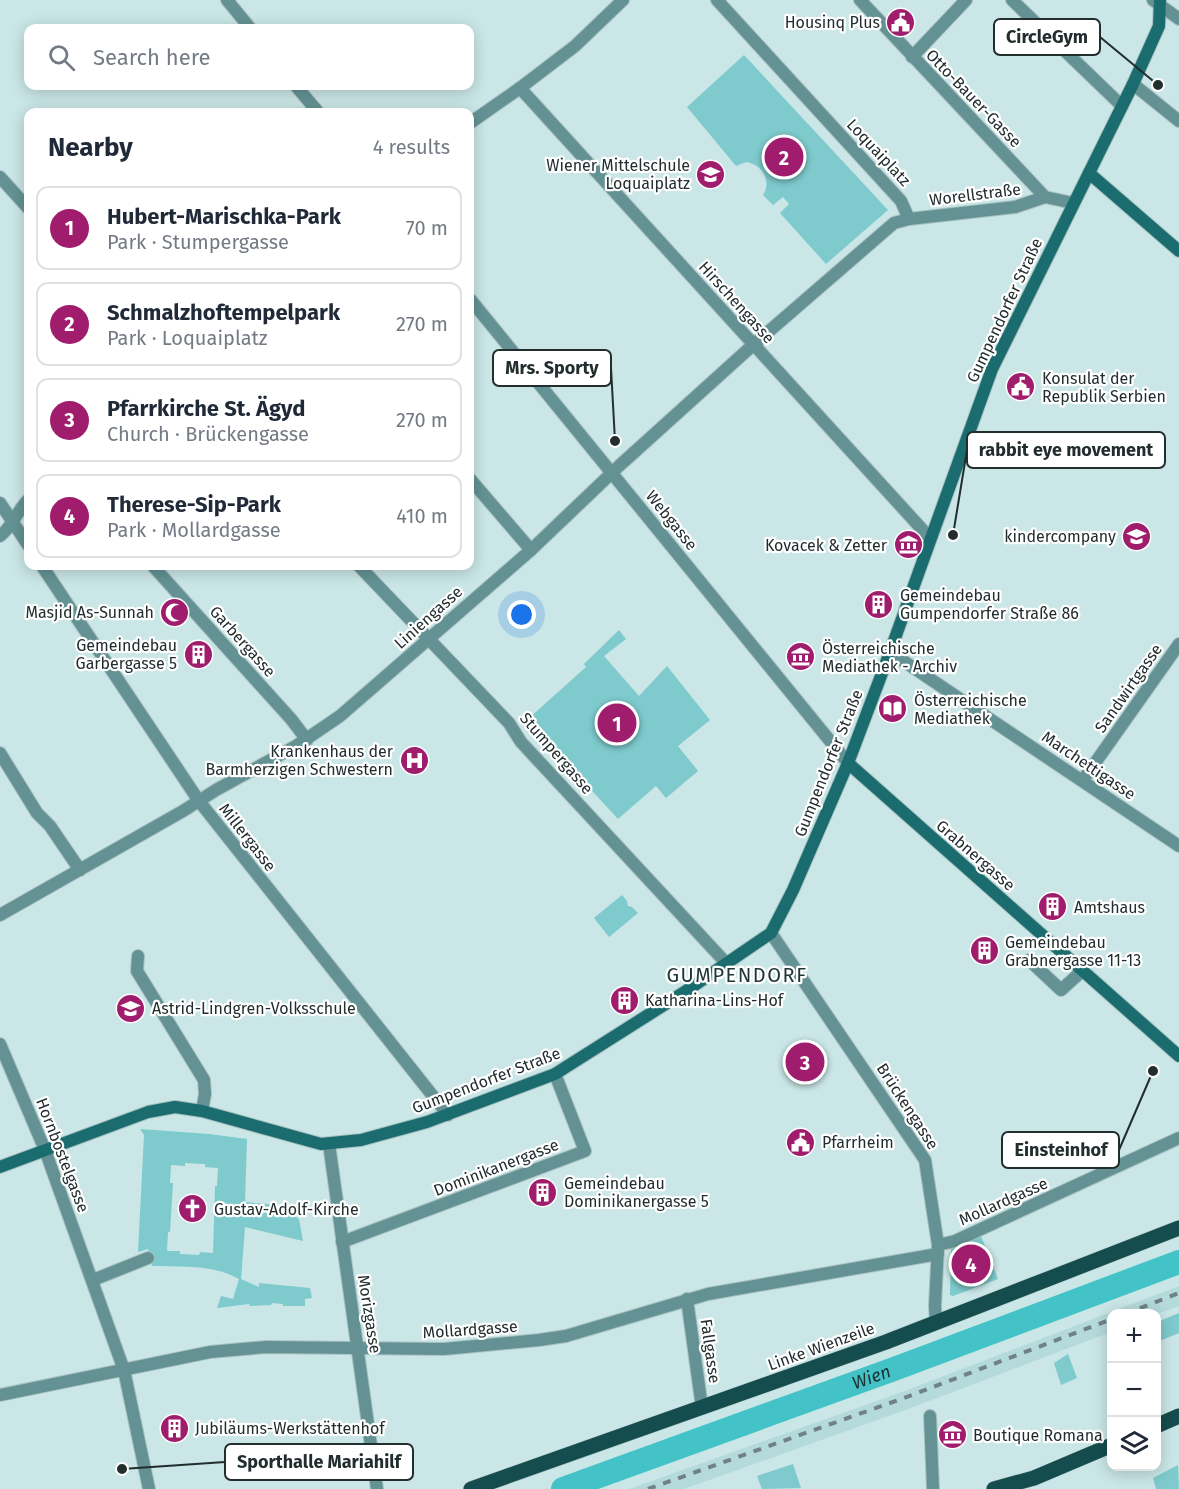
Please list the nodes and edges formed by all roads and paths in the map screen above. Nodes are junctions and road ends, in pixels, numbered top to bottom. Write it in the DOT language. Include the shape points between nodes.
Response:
graph roads {
  1 [pos="227,0"];
  2 [pos="623,0"];
  3 [pos="717,0"];
  4 [pos="860,0"];
  5 [pos="966,0"];
  6 [pos="1012,0"];
  7 [pos="1158,2"];
  8 [pos="1179,19"];
  9 [pos="247,24"];
  10 [pos="912,57"];
  11 [pos="1133,84"];
  12 [pos="520,88"];
  13 [pos="299,90"];
  14 [pos="1122,106"];
  15 [pos="315,108"];
  16 [pos="474,120"];
  17 [pos="1179,121"];
  18 [pos="1089,173"];
  19 [pos="0,177"];
  20 [pos="1045,197"];
  21 [pos="1073,203"];
  22 [pos="24,204"];
  23 [pos="909,219"];
  24 [pos="1179,251"];
  25 [pos="474,305"];
  26 [pos="753,345"];
  27 [pos="612,473"];
  28 [pos="474,484"];
  29 [pos="0,503"];
  30 [pos="24,508"];
  31 [pos="12,520"];
  32 [pos="0,536"];
  33 [pos="930,538"];
  34 [pos="24,539"];
  35 [pos="531,549"];
  36 [pos="45,570"];
  37 [pos="157,570"];
  38 [pos="363,570"];
  39 [pos="428,639"];
  40 [pos="1179,644"];
  41 [pos="890,652"];
  42 [pos="307,740"];
  43 [pos="0,753"];
  44 [pos="848,763"];
  45 [pos="1083,780"];
  46 [pos="199,801"];
  47 [pos="1179,846"];
  48 [pos="80,870"];
  49 [pos="0,915"];
  50 [pos="771,933"];
  51 [pos="138,956"];
  52 [pos="1029,960"];
  53 [pos="728,964"];
  54 [pos="1082,971"];
  55 [pos="0,1044"];
  56 [pos="1179,1056"];
  57 [pos="555,1074"];
  58 [pos="202,1110"];
  59 [pos="448,1115"];
  60 [pos="1179,1138"];
  61 [pos="329,1144"];
  62 [pos="45,1150"];
  63 [pos="0,1167"];
  64 [pos="1179,1228"];
  65 [pos="342,1242"];
  66 [pos="938,1250"];
  67 [pos="148,1258"];
  68 [pos="93,1280"];
  69 [pos="687,1299"];
  70 [pos="936,1323"];
  71 [pos="359,1349"];
  72 [pos="124,1370"];
  73 [pos="0,1395"];
  74 [pos="702,1407"];
  75 [pos="930,1416"];
  76 [pos="1179,1416"];
  77 [pos="1161,1424"];
  78 [pos="1107,1448"];
  79 [pos="1036,1484"];
  80 [pos="149,1489"];
  81 [pos="378,1489"];
  82 [pos="471,1489"];
  83 [pos="933,1489"];
  84 [pos="994,1489"];
  1 -- 9 [label="street"];
  2 -- 12 [label="street" via="575,46"];
  3 -- 23 [label="street, Loquaiplatz" via="900,199"];
  4 -- 10 [label="street, Otto-Bauer-Gasse"];
  5 -- 10 [label="street"];
  6 -- 14 [label="street"];
  7 -- 8 [label="street"];
  7 -- 11 [label="street, Gumpendorfer Straße" via="1159,26"];
  10 -- 20 [label="street, Otto-Bauer-Gasse"];
  11 -- 14 [label="street, Gumpendorfer Straße"];
  11 -- 17 [label="street"];
  12 -- 16 [label="street"];
  12 -- 26 [label="street, Hirschengasse"];
  13 -- 15 [label="street"];
  14 -- 18 [label="street, Gumpendorfer Straße"];
  18 -- 21 [label="street, Gumpendorfer Straße"];
  18 -- 24 [label="street"];
  19 -- 22 [label="street"];
  20 -- 21 [label="street"];
  20 -- 23 [label="street, Worellstraße" via="1015,207"];
  21 -- 33 [label="street, Gumpendorfer Straße" via="992,369"];
  23 -- 26 [label="street, Liniengasse" via="894,223"];
  25 -- 27 [label="street, Webgasse"];
  26 -- 27 [label="street, Liniengasse"];
  26 -- 33 [label="street, Hirschengasse"];
  27 -- 35 [label="street, Liniengasse"];
  27 -- 44 [label="street, Webgasse"];
  28 -- 35 [label="street"];
  29 -- 31 [label="street"];
  30 -- 31 [label="street"];
  31 -- 32 [label="street"];
  31 -- 34 [label="street"];
  33 -- 41 [label="street, Gumpendorfer Straße"];
  35 -- 39 [label="street, Liniengasse"];
  36 -- 46 [label="street, Millergasse"];
  37 -- 42 [label="street, Garbergasse"];
  38 -- 39 [label="street, Stumpergasse"];
  39 -- 42 [label="street, Liniengasse"];
  39 -- 53 [label="street, Stumpergasse"];
  40 -- 45 [label="street, Sandwirtgasse"];
  41 -- 44 [label="street, Gumpendorfer Straße"];
  41 -- 45 [label="street, Marchettigasse"];
  42 -- 46 [label="street, Liniengasse"];
  43 -- 48 [label="street" via="31,804"];
  44 -- 50 [label="street, Gumpendorfer Straße"];
  44 -- 54 [label="street, Grabnergasse"];
  45 -- 47 [label="street, Marchettigasse"];
  46 -- 48 [label="street, Liniengasse"];
  46 -- 59 [label="street, Millergasse"];
  48 -- 49 [label="street, Liniengasse"];
  50 -- 53 [label="street, Gumpendorfer Straße"];
  50 -- 66 [label="street, Brückengasse" via="925,1160"];
  51 -- 58 [label="street" via="137,971 204,1080"];
  52 -- 54 [label="street" via="1061,990"];
  53 -- 57 [label="street, Gumpendorfer Straße"];
  54 -- 56 [label="street, Grabnergasse"];
  55 -- 62 [label="street, Hornbostelgasse"];
  57 -- 59 [label="street, Gumpendorfer Straße"];
  57 -- 65 [label="street, Dominikanergasse" via="585,1151"];
  58 -- 61 [label="street, Gumpendorfer Straße"];
  58 -- 62 [label="street, Gumpendorfer Straße" via="175,1107 148,1112"];
  59 -- 61 [label="street, Gumpendorfer Straße" via="378,1136"];
  60 -- 66 [label="street, Mollardgasse"];
  61 -- 65 [label="street, Morizgasse"];
  62 -- 63 [label="street"];
  62 -- 68 [label="street, Hornbostelgasse"];
  64 -- 70 [label="main road, Linke Wienzeile"];
  65 -- 71 [label="street, Morizgasse"];
  66 -- 69 [label="street, Mollardgasse"];
  66 -- 70 [label="street, Brückengasse"];
  67 -- 68 [label="street"];
  68 -- 72 [label="street, Hornbostelgasse"];
  69 -- 71 [label="street, Mollardgasse" via="566,1336 470,1348"];
  69 -- 74 [label="street, Fallgasse"];
  70 -- 74 [label="main road, Linke Wienzeile"];
  71 -- 72 [label="street, Mollardgasse" via="238,1348"];
  71 -- 81 [label="street, Morizgasse"];
  72 -- 73 [label="street, Mollardgasse"];
  72 -- 80 [label="street, Hornbostelgasse"];
  74 -- 82 [label="main road, Linke Wienzeile"];
  75 -- 83 [label="street"];
  76 -- 77 [label="main road"];
  78 -- 79 [label="main road"];
  79 -- 84 [label="main road"];
}
